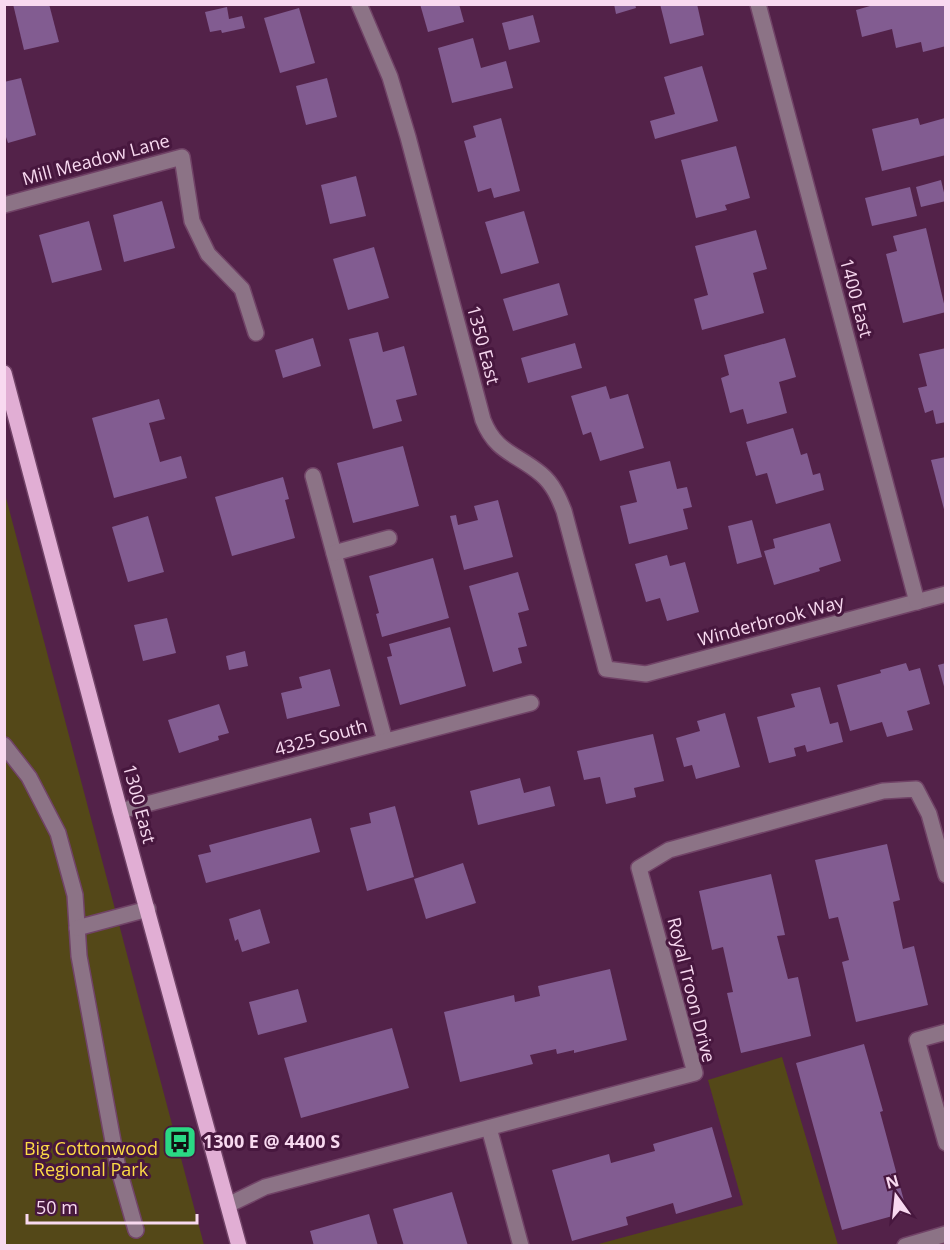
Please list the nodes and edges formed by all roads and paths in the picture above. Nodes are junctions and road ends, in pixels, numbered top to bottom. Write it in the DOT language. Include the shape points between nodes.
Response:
graph roads {
  1 [pos="359,4"];
  2 [pos="758,4"];
  3 [pos="4,205"];
  4 [pos="256,333"];
  5 [pos="4,373"];
  6 [pos="313,476"];
  7 [pos="389,538"];
  8 [pos="334,553"];
  9 [pos="945,594"];
  10 [pos="917,602"];
  11 [pos="606,669"];
  12 [pos="531,703"];
  13 [pos="385,741"];
  14 [pos="4,745"];
  15 [pos="120,811"];
  16 [pos="945,875"];
  17 [pos="148,909"];
  18 [pos="77,928"];
  19 [pos="945,1032"];
  20 [pos="489,1128"];
  21 [pos="945,1143"];
  22 [pos="228,1205"];
  23 [pos="136,1230"];
  24 [pos="945,1234"];
  25 [pos="239,1245"];
  26 [pos="521,1245"];
  27 [pos="905,1245"];
  1 -- 11 [label="street, 1350 East" via="390,77 408,137 483,420 498,446 542,475 556,492"];
  2 -- 10 [label="street, 1400 East"];
  3 -- 4 [label="street, Mill Meadow Lane" via="182,157 192,221 208,254 242,289"];
  5 -- 15 [label="main road, 1300 East"];
  6 -- 8 [label="street"];
  7 -- 8 [label="street"];
  8 -- 13 [label="street"];
  9 -- 10 [label="street, Winderbrook Way"];
  10 -- 11 [label="street, Winderbrook Way" via="646,674"];
  12 -- 13 [label="street, 4325 South"];
  13 -- 15 [label="street, 4325 South"];
  14 -- 18 [label="street" via="29,777 58,833 75,895"];
  15 -- 17 [label="main road, 1300 East"];
  16 -- 20 [label="street, Royal Troon Drive" via="929,814 916,789 882,791 669,850 639,868 695,1073"];
  17 -- 18 [label="street"];
  17 -- 22 [label="main road, 1300 East"];
  18 -- 23 [label="street" via="117,1163"];
  19 -- 21 [label="street" via="917,1040"];
  20 -- 22 [label="street, Royal Troon Drive" via="264,1187"];
  20 -- 26 [label="street"];
  22 -- 25 [label="main road, 1300 East"];
  24 -- 27 [label="street"];
}
